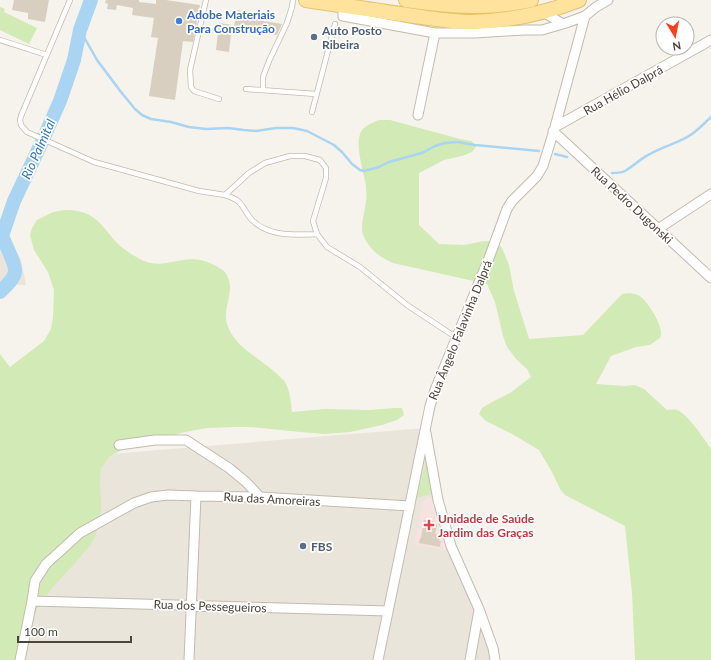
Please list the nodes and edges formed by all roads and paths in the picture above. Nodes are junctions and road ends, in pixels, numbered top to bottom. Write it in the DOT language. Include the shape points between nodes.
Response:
graph roads {
  1 [pos="70,0"];
  2 [pos="206,0"];
  3 [pos="293,0"];
  4 [pos="306,0"];
  5 [pos="406,0"];
  6 [pos="531,0"];
  7 [pos="579,0"];
  8 [pos="608,0"];
  9 [pos="343,6"];
  10 [pos="543,12"];
  11 [pos="585,16"];
  12 [pos="335,24"];
  13 [pos="563,24"];
  14 [pos="435,32"];
  15 [pos="0,40"];
  16 [pos="711,40"];
  17 [pos="47,55"];
  18 [pos="246,89"];
  19 [pos="264,90"];
  20 [pos="316,94"];
  21 [pos="218,99"];
  22 [pos="312,112"];
  23 [pos="418,114"];
  24 [pos="554,129"];
  25 [pos="711,194"];
  26 [pos="225,195"];
  27 [pos="658,229"];
  28 [pos="317,234"];
  29 [pos="710,276"];
  30 [pos="457,338"];
  31 [pos="425,428"];
  32 [pos="119,445"];
  33 [pos="196,496"];
  34 [pos="260,497"];
  35 [pos="410,506"];
  36 [pos="32,601"];
  37 [pos="191,606"];
  38 [pos="479,609"];
  39 [pos="388,611"];
  40 [pos="20,660"];
  41 [pos="189,660"];
  42 [pos="378,660"];
  43 [pos="470,660"];
  44 [pos="495,660"];
  1 -- 17 [label="lane"];
  2 -- 21 [label="lane" via="190,70 191,87 194,91"];
  3 -- 19 [label="lane" via="287,23 263,77"];
  4 -- 9 [label="main road"];
  5 -- 6 [label="main road" via="473,7 507,5"];
  7 -- 10 [label="main road"];
  8 -- 11 [label="street"];
  9 -- 10 [label="main road" via="472,22"];
  9 -- 14 [label="street" via="343,16"];
  10 -- 13 [label="street"];
  11 -- 13 [label="street"];
  11 -- 24 [label="street, Rua Ângelo Falavinha Dalprá"];
  12 -- 20 [label="lane"];
  13 -- 14 [label="street" via="542,30"];
  14 -- 23 [label="street"];
  15 -- 17 [label="lane"];
  16 -- 24 [label="street, Rua Hélio Dalprá"];
  17 -- 26 [label="lane" via="20,120 27,132 94,162 199,191"];
  18 -- 19 [label="lane"];
  19 -- 20 [label="lane"];
  20 -- 22 [label="lane"];
  24 -- 27 [label="street, Rua Pedro Dugonski"];
  24 -- 30 [label="street, Rua Ângelo Falavinha Dalprá" via="543,166 507,209"];
  25 -- 27 [label="street"];
  26 -- 28 [label="lane" via="238,201 252,220 265,229 275,233"];
  26 -- 28 [label="lane" via="249,173 265,163 290,156 320,160 326,168 326,178 313,221"];
  27 -- 29 [label="street, Rua Pedro Dugonski"];
  28 -- 30 [label="lane" via="327,247 360,267 407,305"];
  30 -- 31 [label="street, Rua Ângelo Falavinha Dalprá" via="433,395"];
  31 -- 35 [label="street, Rua Ângelo Falavinha Dalprá"];
  31 -- 38 [label="street" via="438,500 451,546"];
  32 -- 34 [label="street" via="155,440 186,440 228,468"];
  33 -- 34 [label="street, Rua das Amoreiras"];
  33 -- 36 [label="street, Rua das Amoreiras" via="168,495 134,502 80,534 46,564 35,581"];
  33 -- 37 [label="street"];
  34 -- 35 [label="street, Rua das Amoreiras"];
  35 -- 39 [label="street, Rua Ângelo Falavinha Dalprá"];
  36 -- 37 [label="street, Rua dos Pessegueiros"];
  36 -- 40 [label="street, Rua das Amoreiras"];
  37 -- 39 [label="street, Rua dos Pessegueiros"];
  37 -- 41 [label="street"];
  38 -- 43 [label="street"];
  38 -- 44 [label="street"];
  39 -- 42 [label="street, Rua Ângelo Falavinha Dalprá"];
}
